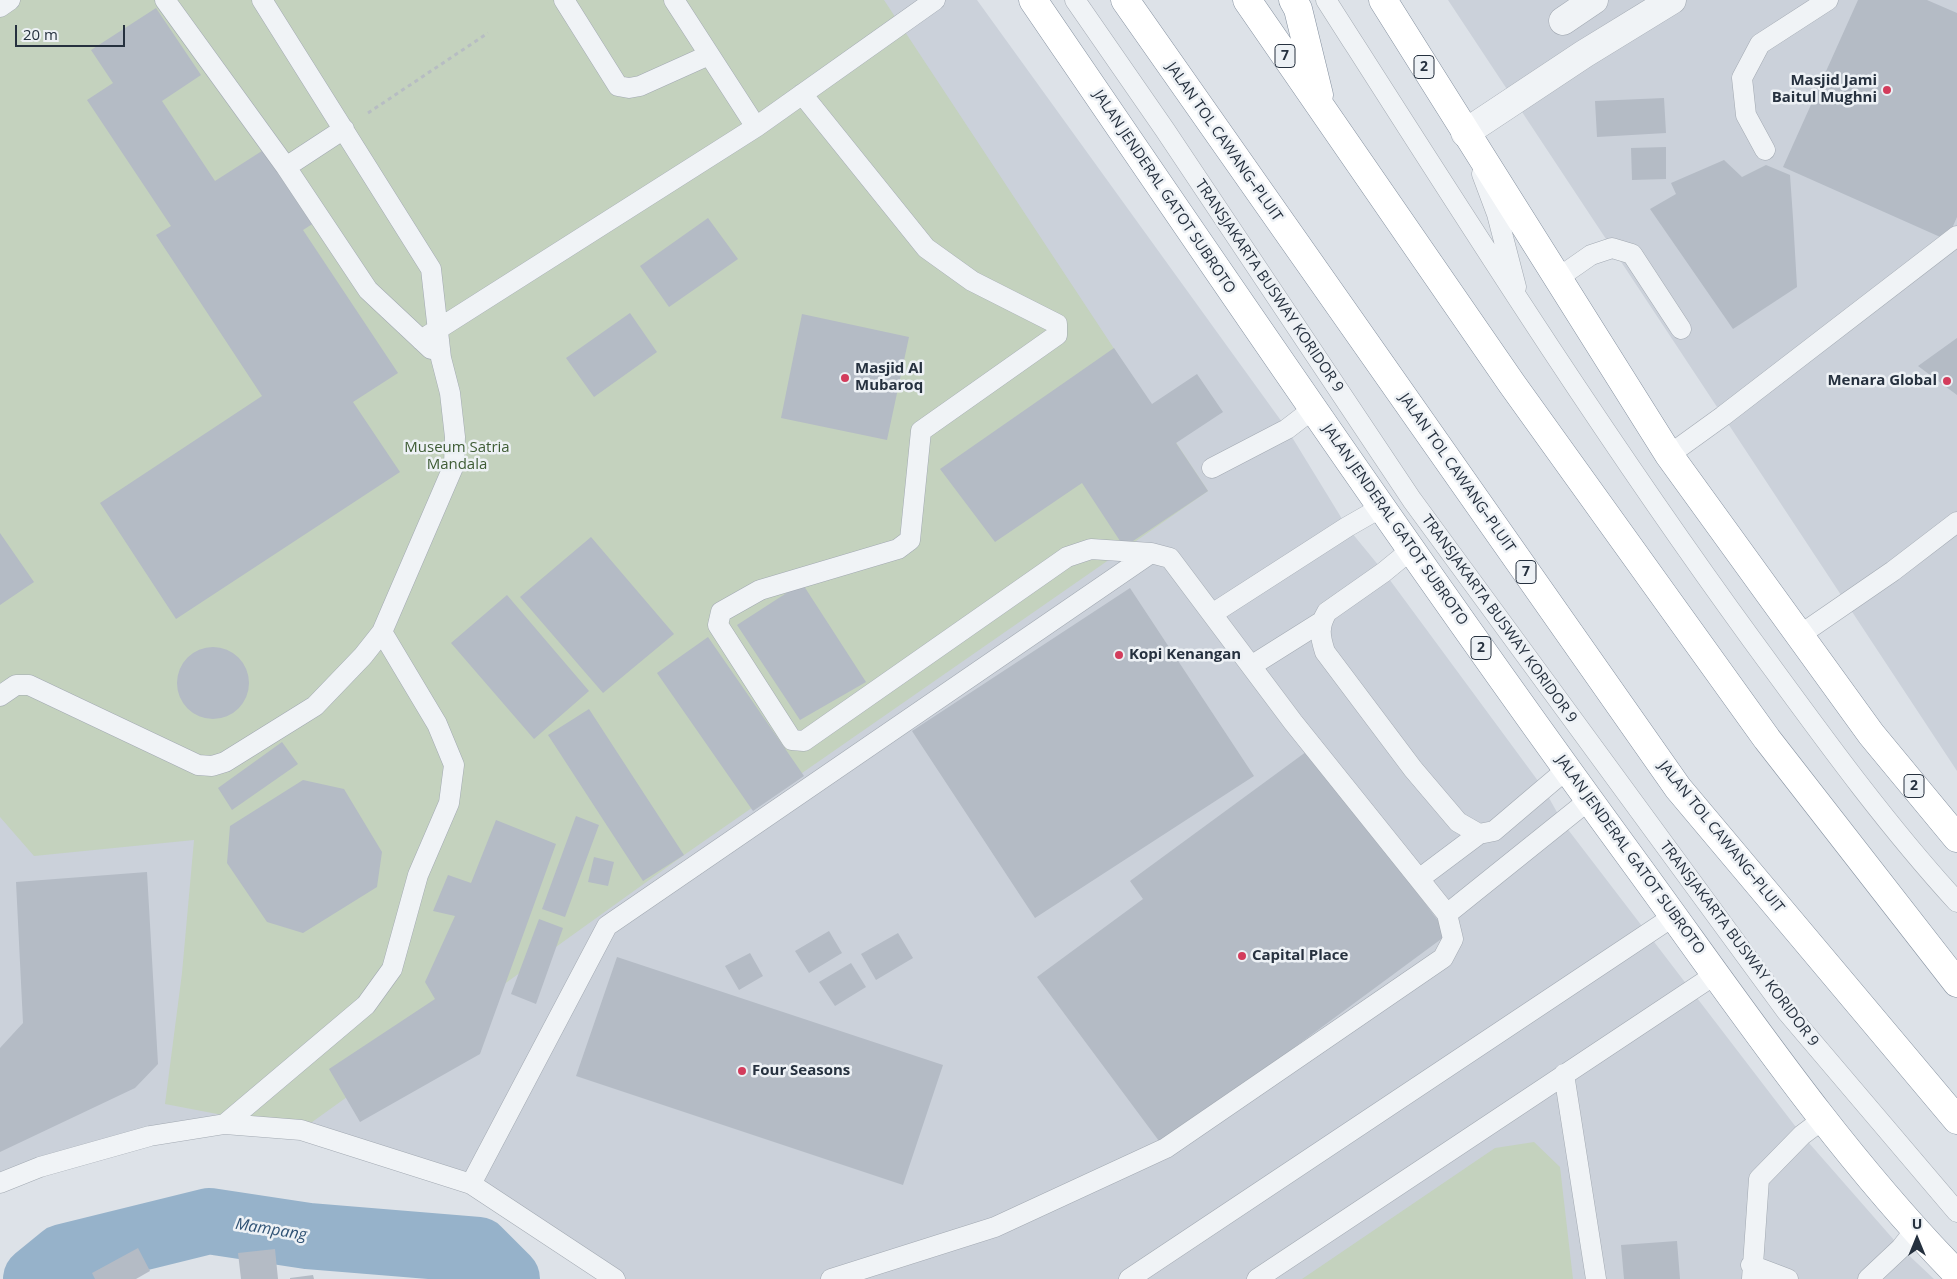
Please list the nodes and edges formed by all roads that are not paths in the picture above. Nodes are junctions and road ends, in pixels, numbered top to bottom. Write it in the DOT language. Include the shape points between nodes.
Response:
graph roads {
  1 [pos="10,0"];
  2 [pos="165,0"];
  3 [pos="262,0"];
  4 [pos="564,0"];
  5 [pos="674,0"];
  6 [pos="935,0"];
  7 [pos="1033,0"];
  8 [pos="1075,0"];
  9 [pos="1124,0"];
  10 [pos="1247,0"];
  11 [pos="1293,0"];
  12 [pos="1326,0"];
  13 [pos="1383,0"];
  14 [pos="1594,0"];
  15 [pos="1672,0"];
  16 [pos="1828,0"];
  17 [pos="0,7"];
  18 [pos="1563,21"];
  19 [pos="709,55"];
  20 [pos="802,94"];
  21 [pos="1323,111"];
  22 [pos="756,127"];
  23 [pos="344,129"];
  24 [pos="1465,133"];
  25 [pos="1765,150"];
  26 [pos="286,168"];
  27 [pos="1957,236"];
  28 [pos="1558,278"];
  29 [pos="1530,321"];
  30 [pos="1681,329"];
  31 [pos="429,335"];
  32 [pos="1313,409"];
  33 [pos="1670,455"];
  34 [pos="1212,468"];
  35 [pos="1382,507"];
  36 [pos="1957,522"];
  37 [pos="1412,549"];
  38 [pos="1151,553"];
  39 [pos="1212,614"];
  40 [pos="1321,622"];
  41 [pos="382,632"];
  42 [pos="1800,636"];
  43 [pos="1251,666"];
  44 [pos="0,696"];
  45 [pos="1567,770"];
  46 [pos="1589,800"];
  47 [pos="1479,834"];
  48 [pos="1957,838"];
  49 [pos="1420,879"];
  50 [pos="1957,902"];
  51 [pos="1447,914"];
  52 [pos="1674,916"];
  53 [pos="1716,974"];
  54 [pos="1957,983"];
  55 [pos="1564,1074"];
  56 [pos="1822,1120"];
  57 [pos="1957,1120"];
  58 [pos="226,1124"];
  59 [pos="0,1183"];
  60 [pos="471,1184"];
  61 [pos="1957,1212"];
  62 [pos="1914,1230"];
  63 [pos="1752,1272"];
  64 [pos="1957,1274"];
  65 [pos="615,1279"];
  66 [pos="831,1279"];
  67 [pos="1129,1279"];
  68 [pos="1257,1279"];
  69 [pos="1596,1279"];
  70 [pos="1788,1279"];
  71 [pos="1868,1279"];
  1 -- 17 [label="lane"];
  2 -- 26 [label="lane"];
  3 -- 23 [label="lane"];
  4 -- 19 [label="lane" via="618,86 640,86"];
  5 -- 19 [label="lane"];
  6 -- 20 [label="lane"];
  7 -- 32 [label="highway, JALAN JENDERAL GATOT SUBROTO / 2"];
  8 -- 61 [label="lane, TRANSJAKARTA BUSWAY KORIDOR 9" via="1423,516 1786,1012"];
  9 -- 57 [label="highway, JALAN TOL CAWANG–PLUIT / 7" via="1678,788"];
  10 -- 21 [label="highway, 7"];
  11 -- 21 [label="highway"];
  12 -- 29 [label="lane"];
  13 -- 24 [label="highway, 2"];
  14 -- 18 [label="street"];
  15 -- 24 [label="street"];
  16 -- 25 [label="lane" via="1760,44 1742,78 1746,115"];
  19 -- 22 [label="lane"];
  20 -- 22 [label="lane"];
  20 -- 38 [label="lane" via="926,248 972,281 1057,324 1058,328 1057,335 921,431 910,540 898,549 760,590 720,612 718,625 792,740 804,741 1067,557 1091,549"];
  21 -- 54 [label="highway, 7" via="1512,384 1767,738"];
  22 -- 31 [label="lane"];
  23 -- 26 [label="lane"];
  23 -- 31 [label="lane" via="430,269"];
  24 -- 28 [label="highway, 2"];
  24 -- 29 [label="lane" via="1497,214 1515,286"];
  26 -- 31 [label="lane" via="368,290"];
  27 -- 33 [label="lane"];
  28 -- 30 [label="lane" via="1591,255 1612,248 1632,254"];
  28 -- 33 [label="highway, 2"];
  29 -- 50 [label="lane" via="1712,585 1860,788"];
  31 -- 41 [label="lane" via="442,358 450,393 454,464"];
  32 -- 34 [label="lane" via="1287,429"];
  32 -- 35 [label="highway, JALAN JENDERAL GATOT SUBROTO / 2"];
  33 -- 42 [label="highway, 2"];
  35 -- 37 [label="highway, JALAN JENDERAL GATOT SUBROTO / 2"];
  35 -- 39 [label="lane"];
  36 -- 42 [label="lane"];
  37 -- 40 [label="lane" via="1327,612"];
  37 -- 45 [label="highway, JALAN JENDERAL GATOT SUBROTO / 2"];
  38 -- 39 [label="lane" via="1170,558"];
  38 -- 60 [label="lane" via="607,926"];
  39 -- 43 [label="lane"];
  40 -- 43 [label="lane"];
  40 -- 47 [label="lane" via="1319,636 1325,652 1354,691 1413,770 1458,822"];
  41 -- 44 [label="lane" via="315,706 259,743 226,762 212,766 198,765 30,685 16,685"];
  41 -- 58 [label="lane" via="437,724 454,765 449,803 418,875 392,969 366,1005"];
  42 -- 48 [label="highway, 2" via="1872,734"];
  43 -- 49 [label="lane"];
  45 -- 46 [label="highway, JALAN JENDERAL GATOT SUBROTO / 2"];
  45 -- 47 [label="lane" via="1494,831"];
  46 -- 51 [label="lane"];
  46 -- 52 [label="highway, JALAN JENDERAL GATOT SUBROTO / 2"];
  47 -- 49 [label="lane"];
  49 -- 51 [label="lane"];
  51 -- 66 [label="lane" via="1454,939 1442,958 1166,1148 995,1227"];
  52 -- 53 [label="highway, JALAN JENDERAL GATOT SUBROTO / 2"];
  52 -- 67 [label="lane"];
  53 -- 55 [label="lane"];
  53 -- 56 [label="highway, JALAN JENDERAL GATOT SUBROTO / 2"];
  55 -- 68 [label="lane"];
  55 -- 69 [label="lane"];
  56 -- 62 [label="highway, JALAN JENDERAL GATOT SUBROTO / 2"];
  56 -- 63 [label="lane" via="1802,1135 1759,1179"];
  58 -- 59 [label="lane" via="150,1136 40,1167"];
  58 -- 60 [label="lane" via="301,1130"];
  60 -- 65 [label="lane"];
  62 -- 64 [label="highway, JALAN JENDERAL GATOT SUBROTO / 2"];
  62 -- 71 [label="lane" via="1901,1248"];
  63 -- 70 [label="lane"];
}
